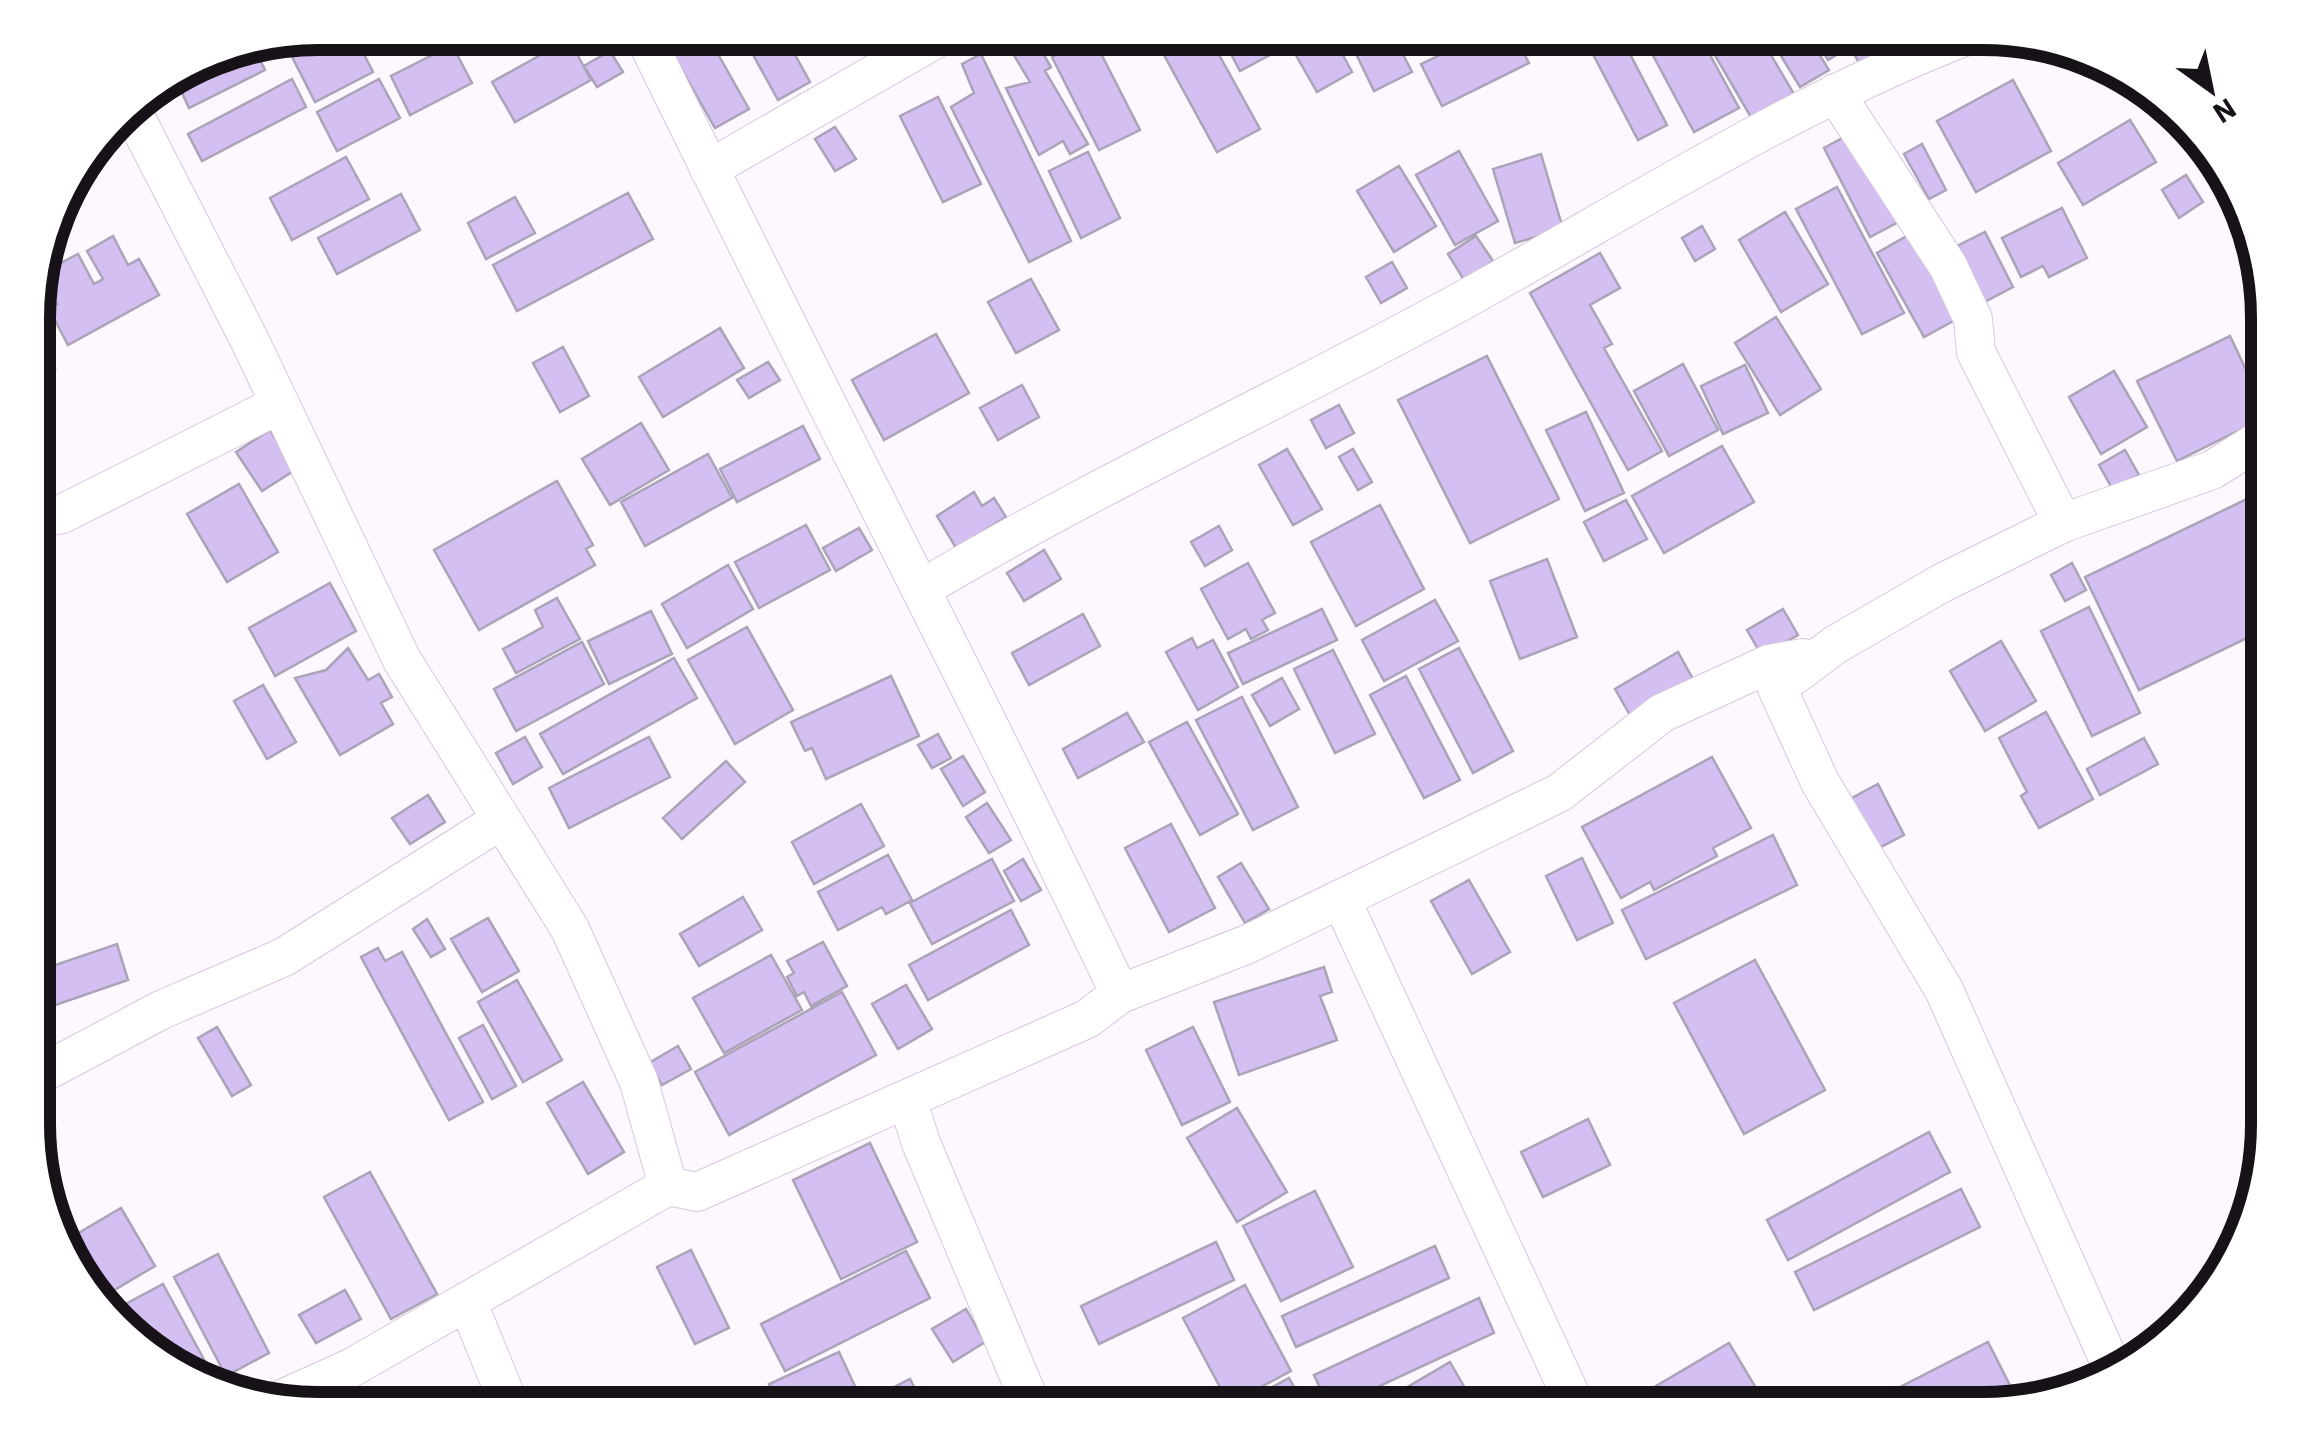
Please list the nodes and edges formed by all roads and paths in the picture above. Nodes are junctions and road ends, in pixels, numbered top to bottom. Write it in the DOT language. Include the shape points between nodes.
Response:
graph roads {
  1 [pos="652,50"];
  2 [pos="915,50"];
  3 [pos="1933,50"];
  4 [pos="1835,93"];
  5 [pos="137,121"];
  6 [pos="709,169"];
  7 [pos="280,404"];
  8 [pos="2250,446"];
  9 [pos="50,516"];
  10 [pos="2063,524"];
  11 [pos="923,588"];
  12 [pos="1777,688"];
  13 [pos="501,820"];
  14 [pos="1341,899"];
  15 [pos="1120,994"];
  16 [pos="50,1069"];
  17 [pos="908,1102"];
  18 [pos="668,1186"];
  19 [pos="467,1301"];
  20 [pos="2109,1360"];
  21 [pos="300,1391"];
  22 [pos="1569,1391"];
  23 [pos="503,1392"];
  24 [pos="1027,1392"];
  1 -- 6 [label="street"];
  2 -- 6 [label="street"];
  3 -- 4 [label="street"];
  4 -- 10 [label="street" via="1948,266 1973,320 1976,352"];
  4 -- 11 [label="street"];
  5 -- 7 [label="street"];
  6 -- 11 [label="street"];
  7 -- 9 [label="street"];
  7 -- 13 [label="street" via="402,660"];
  8 -- 10 [label="street" via="2212,470"];
  10 -- 12 [label="street" via="1940,584 1835,645"];
  11 -- 15 [label="street"];
  12 -- 14 [label="street" via="1802,658 1769,664 1662,713 1560,793"];
  12 -- 20 [label="street" via="1820,782 1944,990"];
  13 -- 16 [label="street" via="284,957 160,1010"];
  13 -- 18 [label="street" via="570,928 638,1082"];
  14 -- 15 [label="street"];
  14 -- 22 [label="street"];
  15 -- 17 [label="street" via="1087,1019"];
  17 -- 18 [label="street" via="697,1192"];
  17 -- 24 [label="street"];
  18 -- 19 [label="street"];
  19 -- 21 [label="street"];
  19 -- 23 [label="street"];
}
